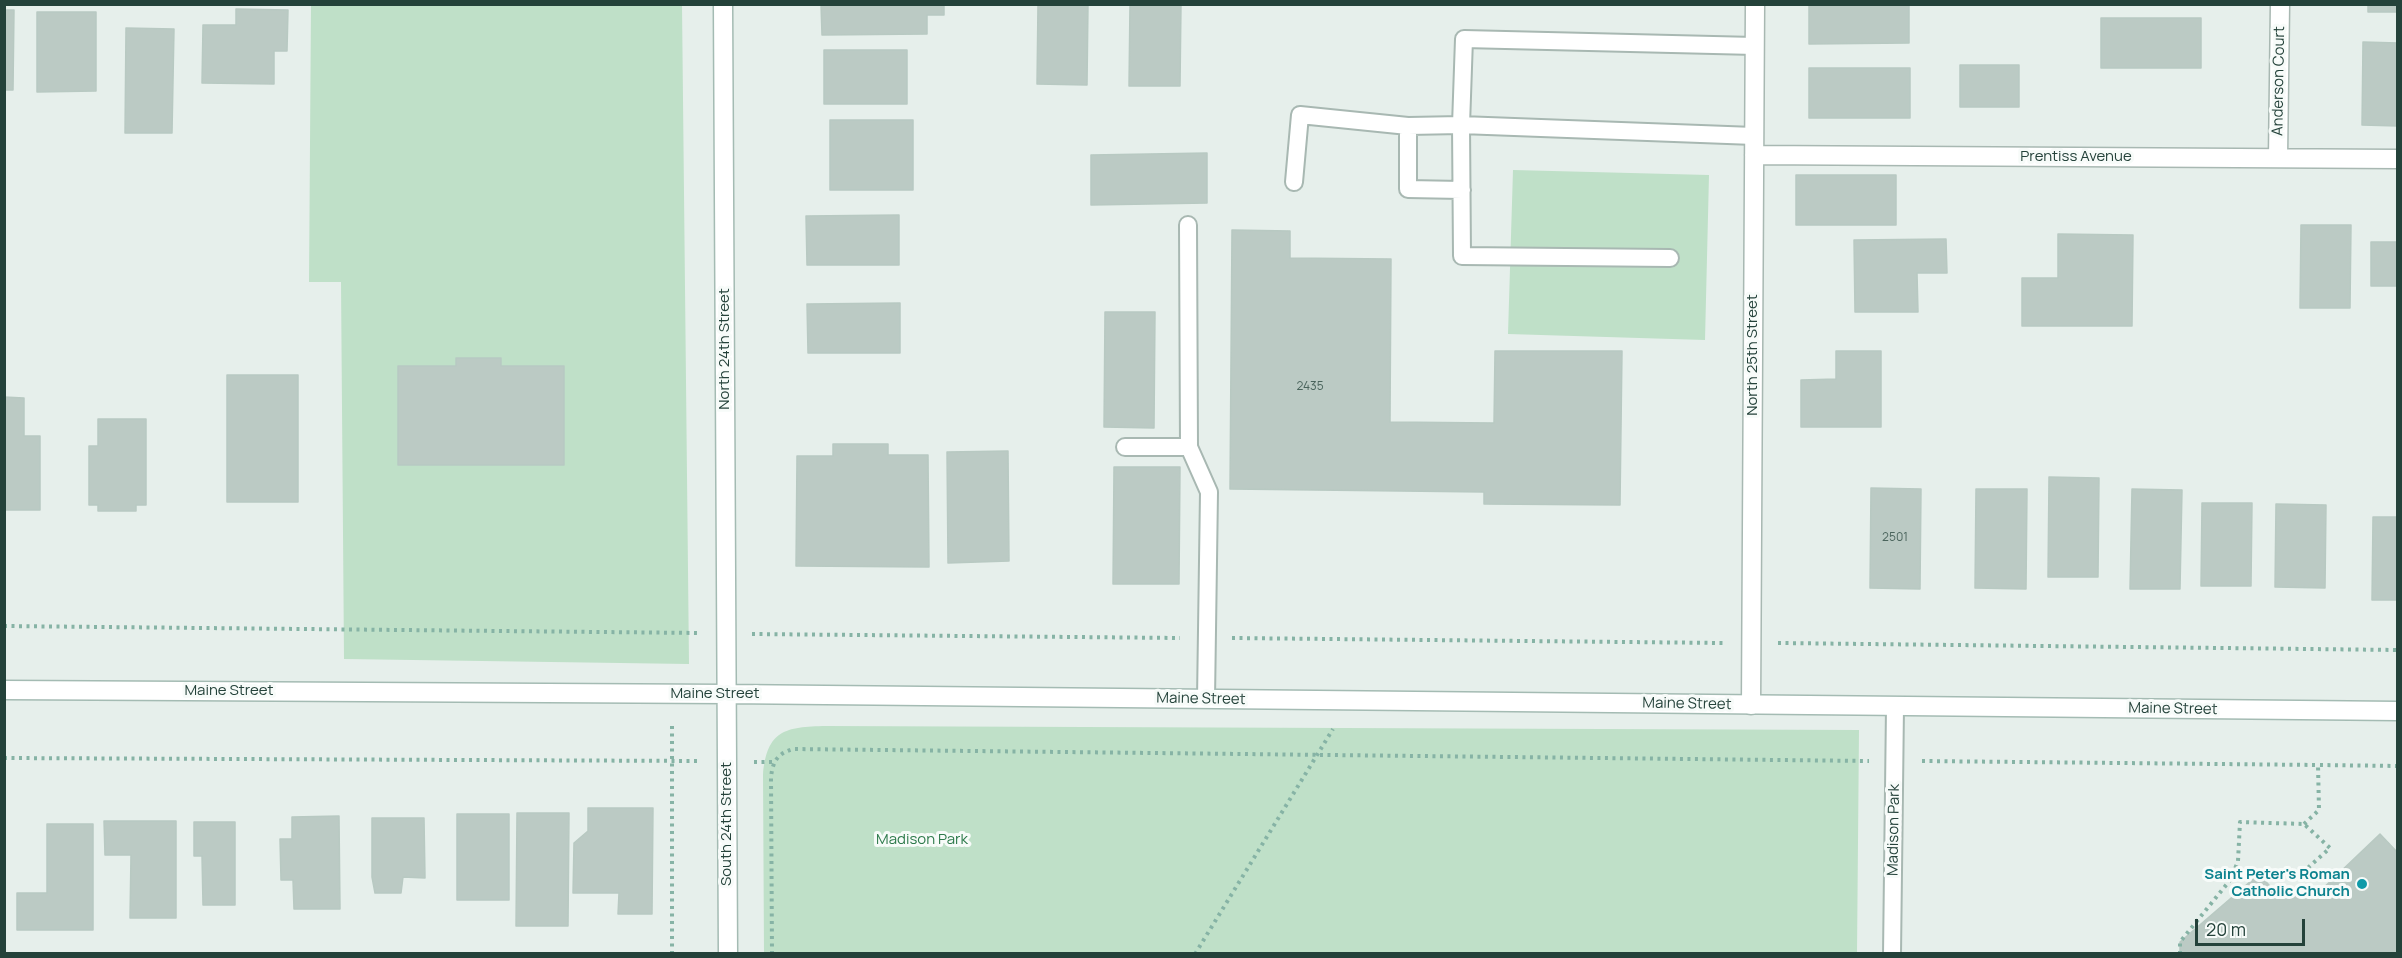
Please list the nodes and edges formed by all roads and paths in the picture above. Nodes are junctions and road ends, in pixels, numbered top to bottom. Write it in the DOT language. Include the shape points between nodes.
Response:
graph roads {
  1 [pos="723,4"];
  2 [pos="1755,4"];
  3 [pos="2280,4"];
  4 [pos="1755,46"];
  5 [pos="1461,125"];
  6 [pos="1408,126"];
  7 [pos="1754,136"];
  8 [pos="1754,155"];
  9 [pos="2278,158"];
  10 [pos="2397,159"];
  11 [pos="1294,182"];
  12 [pos="1462,190"];
  13 [pos="1188,225"];
  14 [pos="1670,258"];
  15 [pos="1125,447"];
  16 [pos="1189,447"];
  17 [pos="4,690"];
  18 [pos="673,694"];
  19 [pos="727,694"];
  20 [pos="1206,699"];
  21 [pos="1350,701"];
  22 [pos="1751,705"];
  23 [pos="1895,706"];
  24 [pos="2397,711"];
  25 [pos="1317,755"];
  26 [pos="4,758"];
  27 [pos="672,761"];
  28 [pos="727,761"];
  29 [pos="1894,761"];
  30 [pos="774,762"];
  31 [pos="2318,765"];
  32 [pos="2397,766"];
  33 [pos="2304,824"];
  34 [pos="2259,874"];
  35 [pos="672,954"];
  36 [pos="728,954"];
  37 [pos="772,954"];
  38 [pos="1195,954"];
  39 [pos="1892,954"];
  40 [pos="2181,954"];
  1 -- 19 [label="street, North 24th Street"];
  2 -- 4 [label="street, North 25th Street"];
  3 -- 9 [label="street, Anderson Court"];
  4 -- 5 [label="lane" via="1464,39"];
  4 -- 7 [label="street, North 25th Street"];
  5 -- 6 [label="lane"];
  5 -- 7 [label="lane"];
  5 -- 12 [label="lane"];
  6 -- 11 [label="lane" via="1300,115"];
  6 -- 12 [label="lane" via="1408,189"];
  7 -- 8 [label="street, North 25th Street"];
  8 -- 9 [label="street, Prentiss Avenue"];
  8 -- 22 [label="street, North 25th Street"];
  9 -- 10 [label="street, Prentiss Avenue"];
  12 -- 14 [label="lane" via="1462,256"];
  13 -- 16 [label="lane"];
  15 -- 16 [label="lane"];
  16 -- 20 [label="lane" via="1209,492"];
  17 -- 18 [label="street, Maine Street"];
  18 -- 19 [label="street, Maine Street"];
  18 -- 27 [label="path"];
  19 -- 20 [label="street, Maine Street"];
  19 -- 28 [label="street, South 24th Street"];
  20 -- 21 [label="street, Maine Street"];
  21 -- 22 [label="street, Maine Street"];
  21 -- 25 [label="path"];
  22 -- 23 [label="street, Maine Street"];
  23 -- 24 [label="street, Maine Street"];
  23 -- 29 [label="lane, Madison Park"];
  25 -- 29 [label="path"];
  25 -- 30 [label="path" via="793,749 781,753"];
  25 -- 38 [label="path"];
  26 -- 27 [label="path"];
  27 -- 28 [label="path"];
  27 -- 35 [label="path"];
  28 -- 30 [label="path"];
  28 -- 36 [label="street, South 24th Street"];
  29 -- 31 [label="path"];
  29 -- 39 [label="lane, Madison Park"];
  30 -- 37 [label="path"];
  31 -- 32 [label="path"];
  31 -- 33 [label="path" via="2319,810"];
  33 -- 34 [label="path" via="2330,848 2300,876"];
  33 -- 40 [label="path" via="2240,822 2238,861 2231,879 2181,942"];
}
